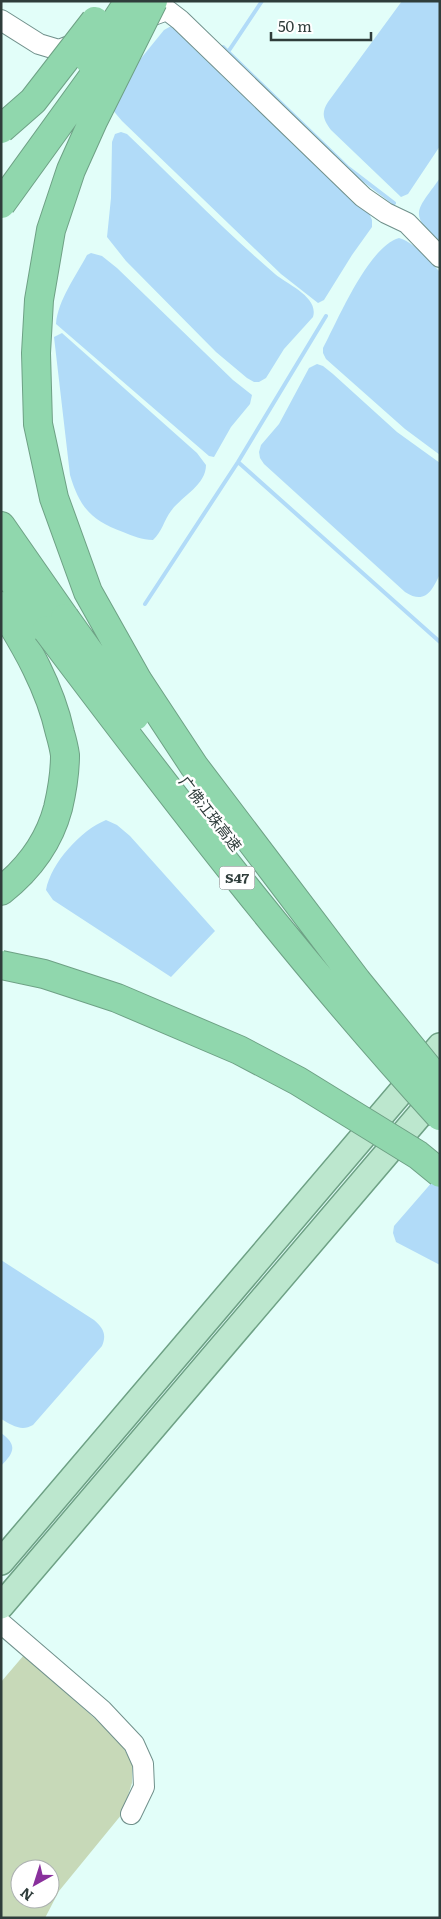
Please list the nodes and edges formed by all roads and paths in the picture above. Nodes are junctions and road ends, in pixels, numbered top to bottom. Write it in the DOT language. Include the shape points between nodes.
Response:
graph roads {
  1 [pos="108,1"];
  2 [pos="128,1"];
  3 [pos="146,1"];
  4 [pos="153,1"];
  5 [pos="1,20"];
  6 [pos="1,129"];
  7 [pos="1,180"];
  8 [pos="1,204"];
  9 [pos="440,257"];
  10 [pos="1,526"];
  11 [pos="1,564"];
  12 [pos="1,606"];
  13 [pos="45,631"];
  14 [pos="1,891"];
  15 [pos="1,965"];
  16 [pos="440,1046"];
  17 [pos="440,1084"];
  18 [pos="440,1091"];
  19 [pos="440,1116"];
  20 [pos="440,1173"];
  21 [pos="1,1562"];
  22 [pos="1,1606"];
  23 [pos="1,1623"];
  24 [pos="131,1814"];
  1 -- 6 [label="highway, bridge" via="34,101"];
  2 -- 7 [label="highway, bridge" via="85,67"];
  3 -- 8 [label="highway, bridge"];
  4 -- 17 [label="highway, bridge" via="89,129 50,230 39,300 36,353 38,424 54,498 88,592 138,681 194,766 356,981"];
  5 -- 9 [label="lane" via="39,44 59,50 167,10 363,197 407,223"];
  10 -- 13 [label="highway, 广佛江珠高速 / S47"];
  11 -- 13 [label="highway, 广佛江珠高速 / S47"];
  12 -- 13 [label="highway"];
  13 -- 14 [label="highway" via="42,679 65,754 63,789 55,822 41,849 19,877"];
  13 -- 17 [label="highway, 广佛江珠高速 / S47, bridge" via="133,714 326,956"];
  13 -- 19 [label="highway, 广佛江珠高速 / S47, bridge" via="321,983"];
  15 -- 20 [label="highway, bridge" via="44,974 117,998 239,1050 298,1081 418,1155"];
  16 -- 21 [label="main road"];
  18 -- 22 [label="main road"];
  23 -- 24 [label="lane" via="102,1710 134,1744 143,1764 144,1787"];
}
